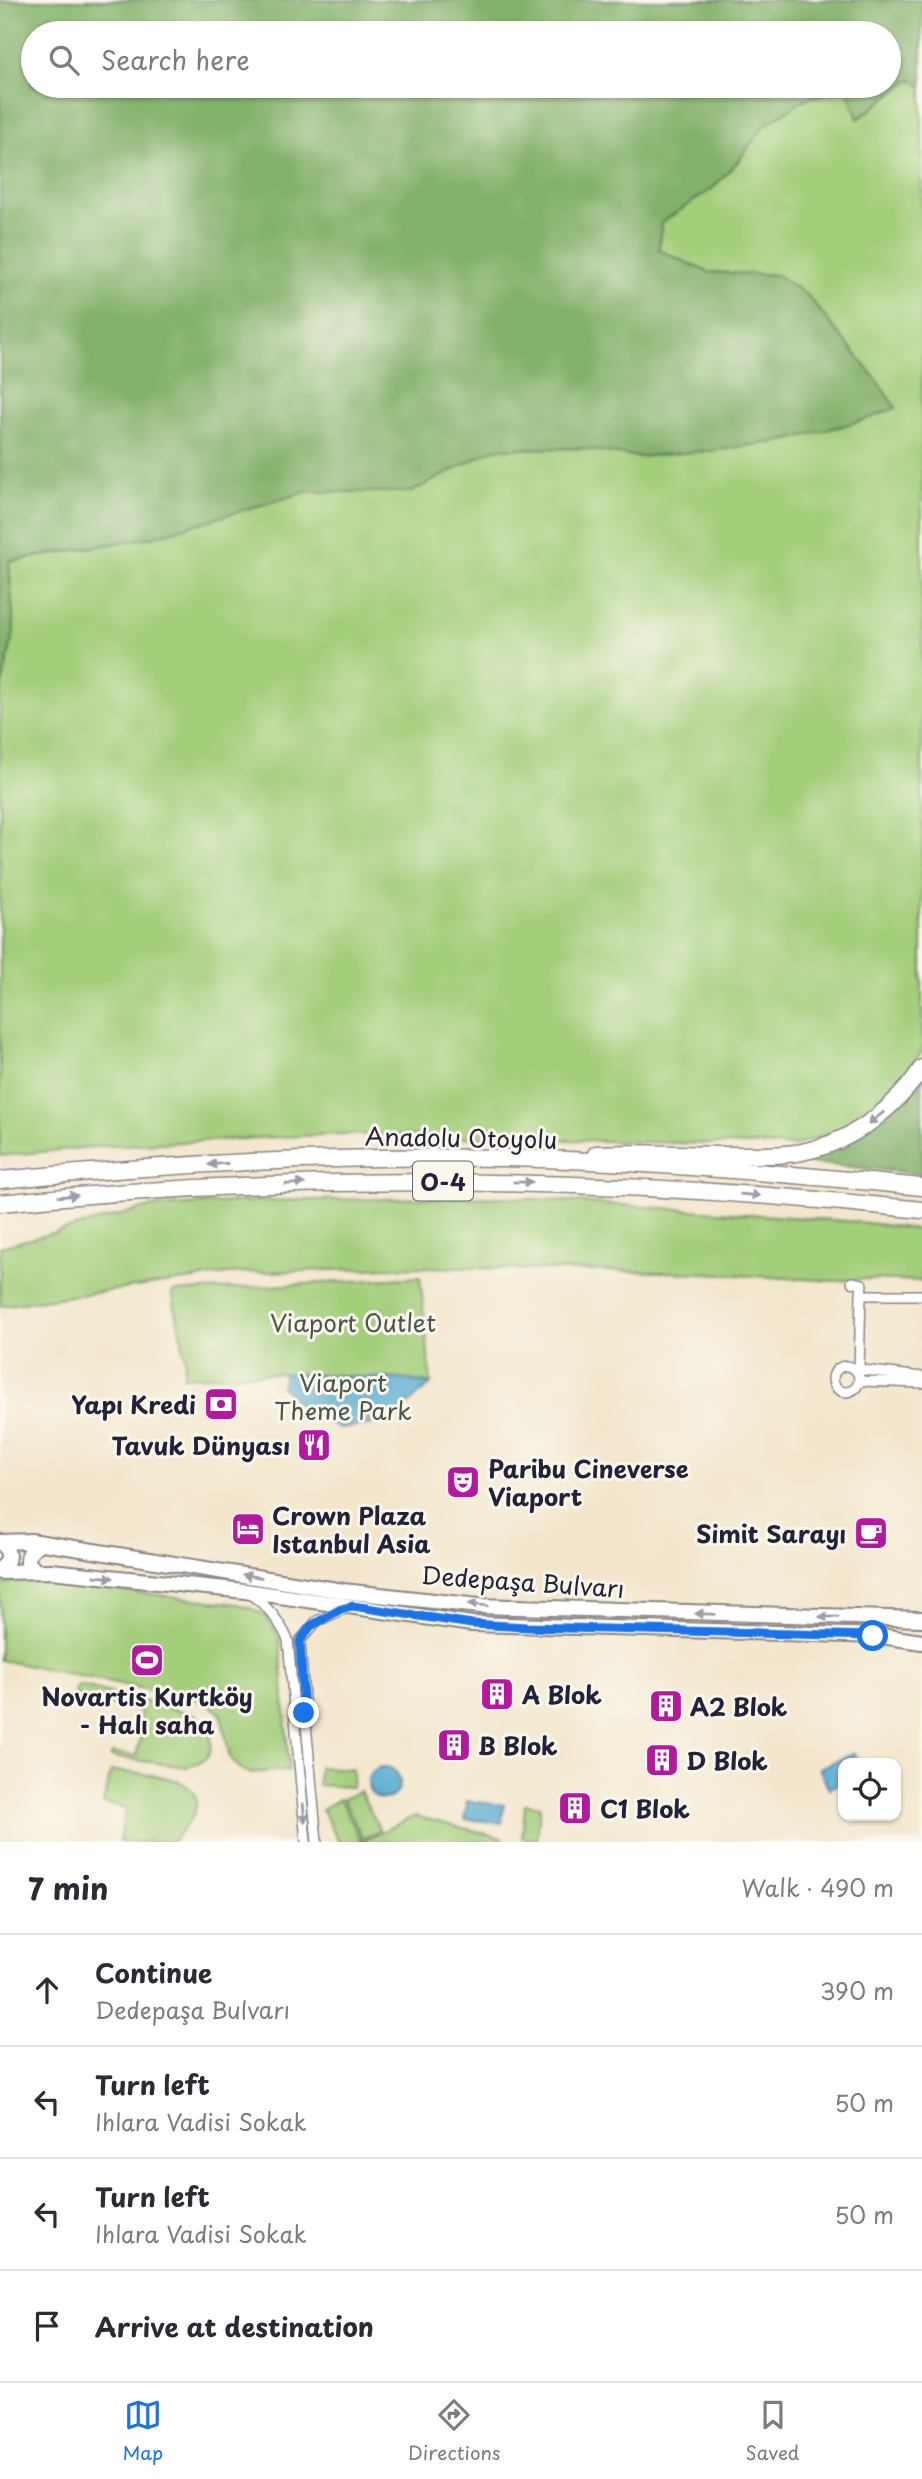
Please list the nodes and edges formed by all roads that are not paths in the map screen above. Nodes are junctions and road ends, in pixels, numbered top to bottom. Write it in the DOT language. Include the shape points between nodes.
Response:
graph roads {
  1 [pos="922,1068"];
  2 [pos="507,1158"];
  3 [pos="0,1181"];
  4 [pos="922,1187"];
  5 [pos="0,1203"];
  6 [pos="887,1206"];
  7 [pos="922,1210"];
  8 [pos="922,1217"];
  9 [pos="852,1282"];
  10 [pos="861,1295"];
  11 [pos="922,1295"];
  12 [pos="857,1369"];
  13 [pos="922,1377"];
  14 [pos="860,1381"];
  15 [pos="922,1383"];
  16 [pos="1,1542"];
  17 [pos="42,1543"];
  18 [pos="0,1571"];
  19 [pos="37,1572"];
  20 [pos="246,1591"];
  21 [pos="353,1606"];
  22 [pos="922,1619"];
  23 [pos="922,1642"];
  24 [pos="306,1842"];
  25 [pos="317,1842"];
  1 -- 2 [label="highway, one-way" via="881,1114 857,1131 806,1151"];
  2 -- 3 [label="highway, Anadolu Otoyolu / O-4, one-way" via="255,1162"];
  2 -- 4 [label="highway, Anadolu Otoyolu / O-4" via="714,1168"];
  5 -- 6 [label="highway, Anadolu Otoyolu / O-4, one-way" via="216,1186 457,1181 593,1184"];
  6 -- 7 [label="highway, Anadolu Otoyolu / O-4"];
  6 -- 8 [label="highway"];
  9 -- 10 [label="street" via="862,1284"];
  10 -- 11 [label="street"];
  10 -- 12 [label="street"];
  12 -- 13 [label="street"];
  12 -- 14 [label="street"];
  12 -- 14 [label="street" via="840,1368 833,1383 847,1393"];
  14 -- 15 [label="street"];
  16 -- 17 [label="main road, Dedepaşa Bulvarı"];
  16 -- 18 [label="main road" via="9,1556"];
  17 -- 19 [label="main road" via="32,1549 28,1559"];
  22 -- 17 [label="main road, Dedepaşa Bulvarı, one-way" via="479,1606 343,1591"];
  18 -- 19 [label="main road, Dedepaşa Bulvarı"];
  19 -- 20 [label="main road, Dedepaşa Bulvarı, one-way"];
  20 -- 21 [label="main road, Dedepaşa Bulvarı"];
  20 -- 24 [label="street, one-way" via="270,1609 288,1640"];
  21 -- 23 [label="main road, Dedepaşa Bulvarı" via="486,1625 873,1636"];
  21 -- 25 [label="street" via="324,1617 300,1641"];
}
